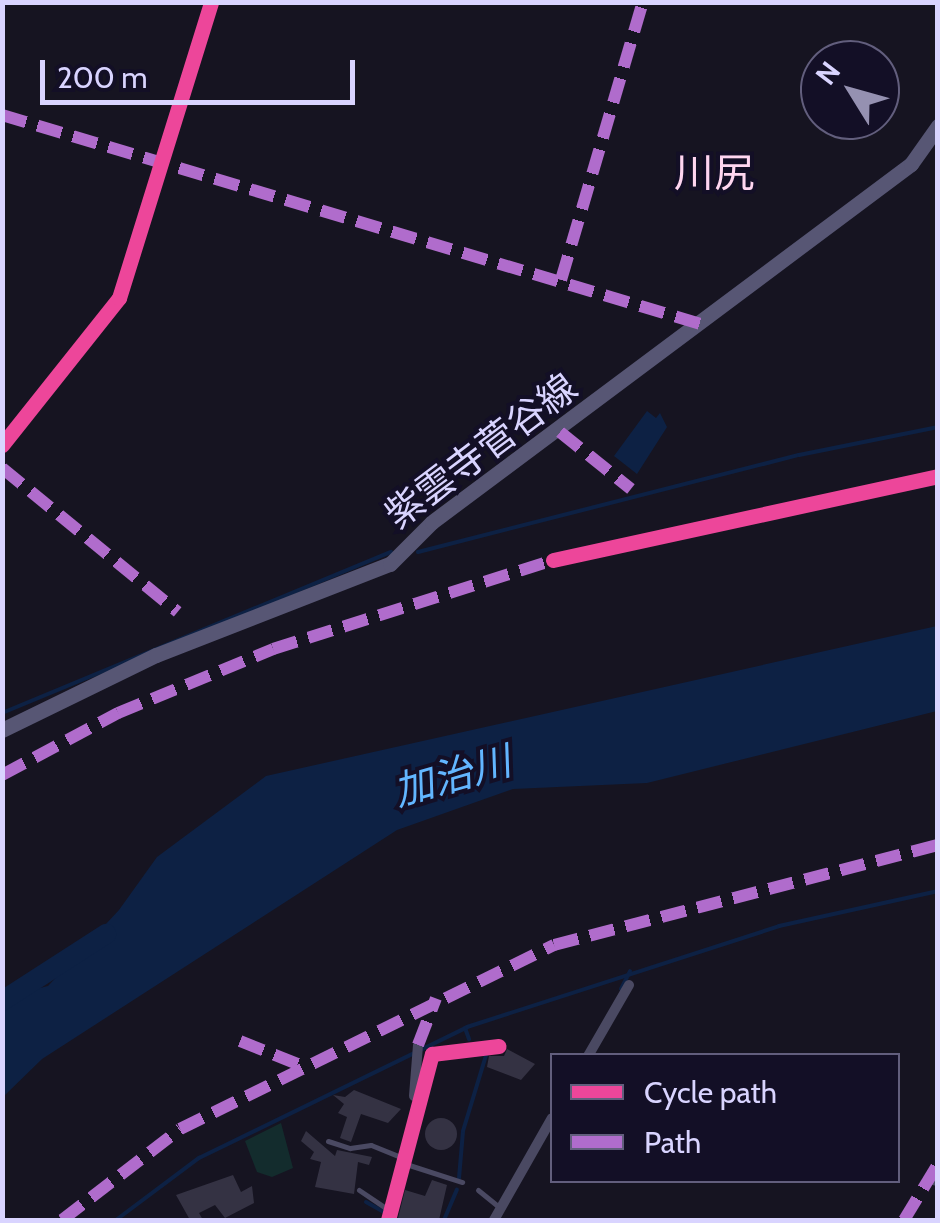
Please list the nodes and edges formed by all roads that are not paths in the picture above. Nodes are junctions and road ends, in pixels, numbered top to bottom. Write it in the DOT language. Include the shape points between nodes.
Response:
graph roads {
  1 [pos="210,2"];
  2 [pos="935,135"];
  3 [pos="2,445"];
  4 [pos="938,476"];
  5 [pos="552,560"];
  6 [pos="2,730"];
  7 [pos="630,984"];
  8 [pos="499,1046"];
  9 [pos="418,1050"];
  10 [pos="590,1053"];
  11 [pos="416,1106"];
  12 [pos="550,1121"];
  13 [pos="328,1141"];
  14 [pos="406,1162"];
  15 [pos="462,1182"];
  16 [pos="359,1190"];
  17 [pos="478,1190"];
  18 [pos="500,1208"];
  19 [pos="390,1216"];
  20 [pos="494,1220"];
  1 -- 3 [label="street" via="119,298"];
  2 -- 6 [label="main road, 紫雲寺菅谷線" via="911,164 432,522 390,564 156,655"];
  4 -- 5 [label="street"];
  7 -- 10 [label="street"];
  8 -- 11 [label="street" via="432,1054"];
  9 -- 11 [label="street"];
  11 -- 14 [label="street"];
  12 -- 18 [label="street"];
  13 -- 14 [label="lane" via="371,1146"];
  14 -- 15 [label="lane"];
  14 -- 19 [label="street"];
  16 -- 19 [label="lane"];
  17 -- 18 [label="lane"];
  18 -- 20 [label="street"];
}
